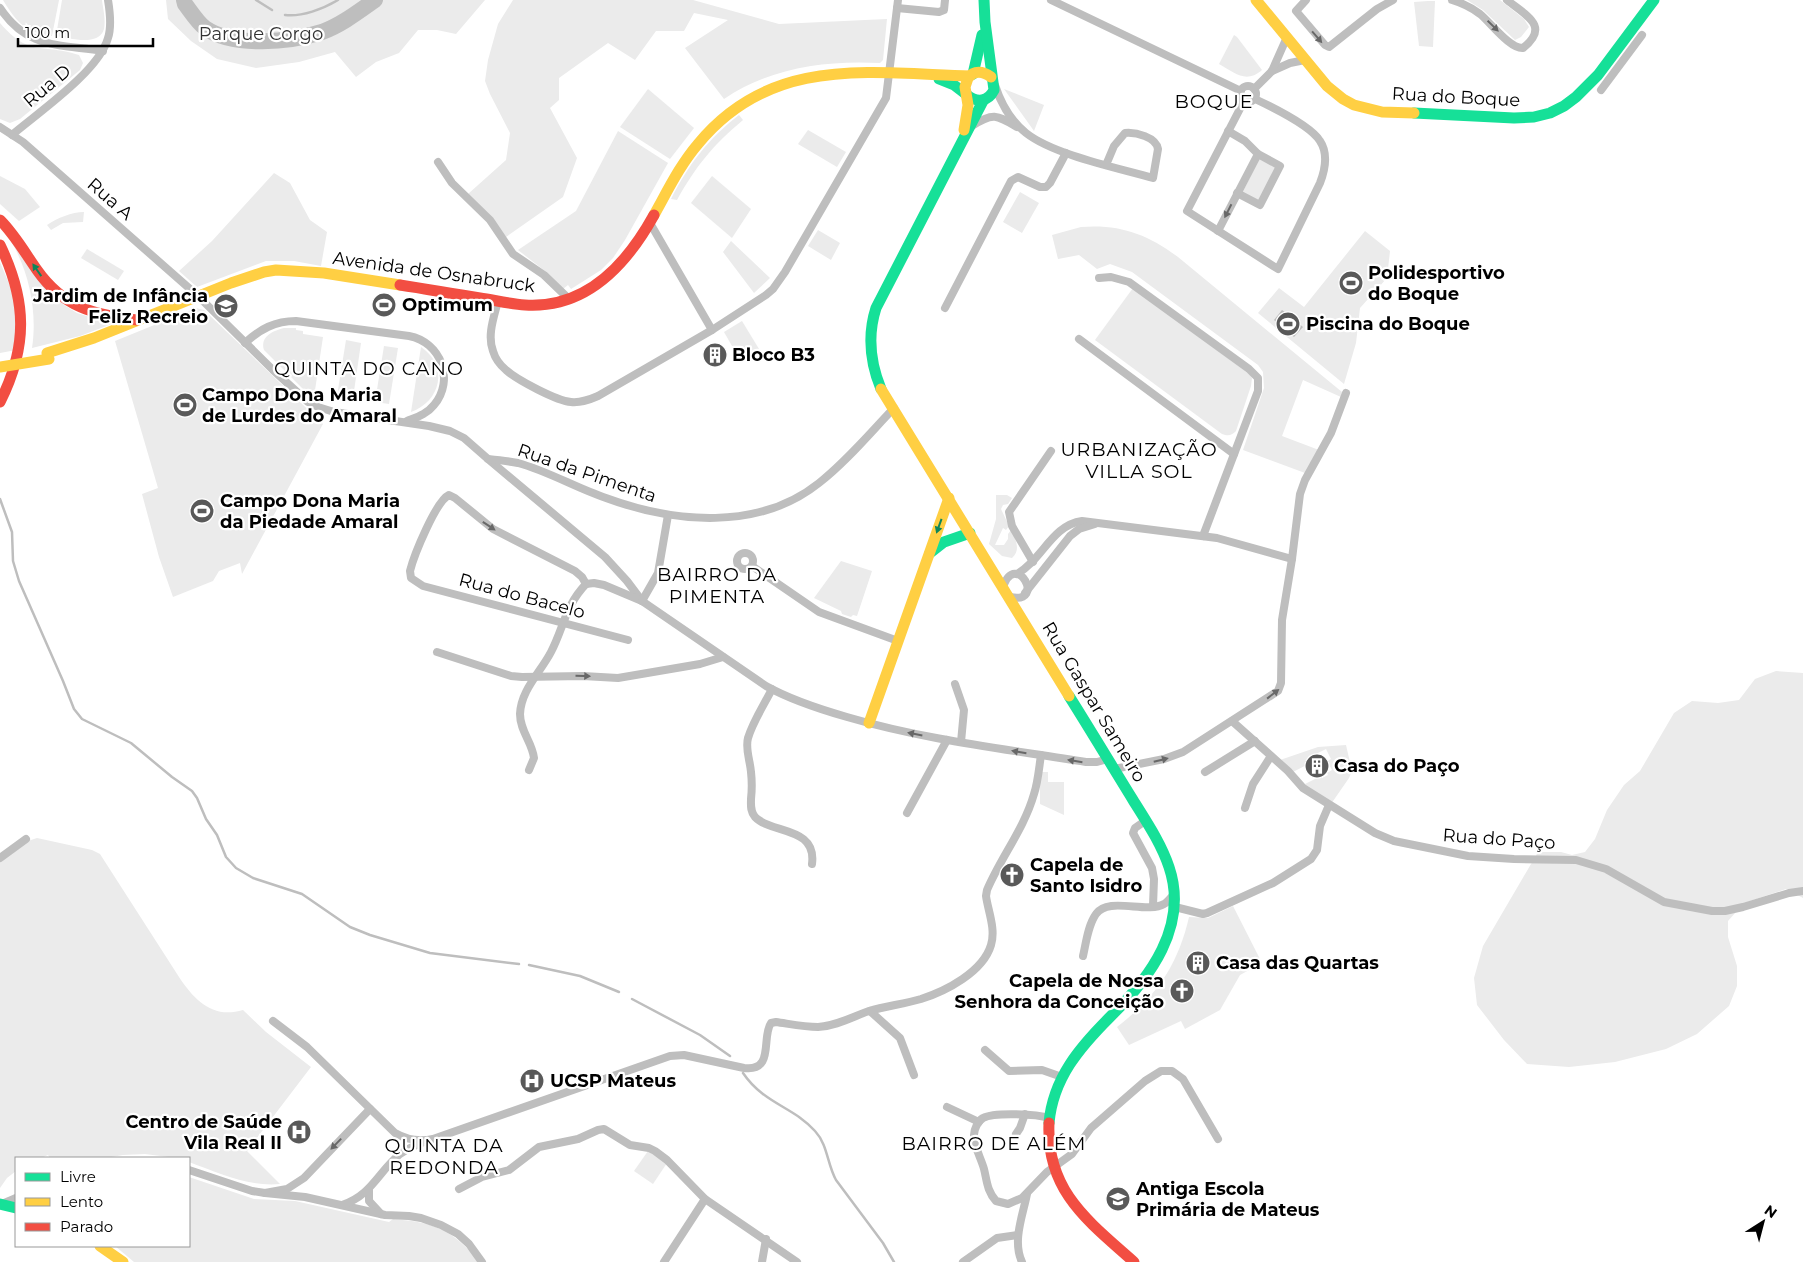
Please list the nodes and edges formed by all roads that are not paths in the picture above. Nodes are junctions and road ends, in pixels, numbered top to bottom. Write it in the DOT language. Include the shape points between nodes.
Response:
graph roads {
  1 [pos="108,0"];
  2 [pos="946,0"];
  3 [pos="984,0"];
  4 [pos="1051,0"];
  5 [pos="1256,0"];
  6 [pos="1306,0"];
  7 [pos="1393,0"];
  8 [pos="1452,0"];
  9 [pos="1507,0"];
  10 [pos="1654,1"];
  11 [pos="897,4"];
  12 [pos="0,8"];
  13 [pos="984,22"];
  14 [pos="1642,35"];
  15 [pos="1287,37"];
  16 [pos="103,51"];
  17 [pos="1305,60"];
  18 [pos="1272,71"];
  19 [pos="890,73"];
  20 [pos="928,75"];
  21 [pos="971,75"];
  22 [pos="1604,76"];
  23 [pos="992,79"];
  24 [pos="1254,89"];
  25 [pos="1601,90"];
  26 [pos="1241,91"];
  27 [pos="968,95"];
  28 [pos="1255,99"];
  29 [pos="984,100"];
  30 [pos="1244,101"];
  31 [pos="1006,111"];
  32 [pos="0,127"];
  33 [pos="970,128"];
  34 [pos="1024,130"];
  35 [pos="1227,134"];
  36 [pos="12,135"];
  37 [pos="961,142"];
  38 [pos="1066,153"];
  39 [pos="1258,154"];
  40 [pos="438,162"];
  41 [pos="1106,164"];
  42 [pos="1237,193"];
  43 [pos="0,220"];
  44 [pos="650,223"];
  45 [pos="1218,231"];
  46 [pos="0,245"];
  47 [pos="1099,278"];
  48 [pos="198,296"];
  49 [pos="570,300"];
  50 [pos="498,301"];
  51 [pos="944,308"];
  52 [pos="139,320"];
  53 [pos="712,330"];
  54 [pos="1079,339"];
  55 [pos="245,342"];
  56 [pos="48,356"];
  57 [pos="0,361"];
  58 [pos="0,367"];
  59 [pos="1346,393"];
  60 [pos="0,402"];
  61 [pos="894,408"];
  62 [pos="405,422"];
  63 [pos="1051,451"];
  64 [pos="1234,454"];
  65 [pos="488,459"];
  66 [pos="949,498"];
  67 [pos="668,515"];
  68 [pos="1098,523"];
  69 [pos="970,533"];
  70 [pos="1203,536"];
  71 [pos="1052,540"];
  72 [pos="1061,547"];
  73 [pos="930,553"];
  74 [pos="1292,559"];
  75 [pos="1033,562"];
  76 [pos="752,566"];
  77 [pos="1013,575"];
  78 [pos="996,576"];
  79 [pos="586,584"];
  80 [pos="1024,595"];
  81 [pos="1009,597"];
  82 [pos="642,601"];
  83 [pos="563,622"];
  84 [pos="628,640"];
  85 [pos="898,641"];
  86 [pos="437,652"];
  87 [pos="723,657"];
  88 [pos="534,677"];
  89 [pos="955,684"];
  90 [pos="772,689"];
  91 [pos="1232,721"];
  92 [pos="869,723"];
  93 [pos="947,740"];
  94 [pos="1255,741"];
  95 [pos="961,742"];
  96 [pos="1041,755"];
  97 [pos="1271,756"];
  98 [pos="1111,764"];
  99 [pos="529,770"];
  100 [pos="1205,772"];
  101 [pos="1329,805"];
  102 [pos="1245,808"];
  103 [pos="907,813"];
  104 [pos="1146,821"];
  105 [pos="26,839"];
  106 [pos="0,858"];
  107 [pos="812,864"];
  108 [pos="1803,891"];
  109 [pos="1175,893"];
  110 [pos="1156,906"];
  111 [pos="1175,907"];
  112 [pos="1173,920"];
  113 [pos="1083,956"];
  114 [pos="870,1011"];
  115 [pos="273,1021"];
  116 [pos="985,1050"];
  117 [pos="914,1075"];
  118 [pos="1062,1077"];
  119 [pos="947,1108"];
  120 [pos="370,1109"];
  121 [pos="1025,1114"];
  122 [pos="1049,1118"];
  123 [pos="979,1122"];
  124 [pos="395,1133"];
  125 [pos="1016,1134"];
  126 [pos="433,1138"];
  127 [pos="1218,1139"];
  128 [pos="399,1155"];
  129 [pos="1054,1167"];
  130 [pos="190,1170"];
  131 [pos="304,1178"];
  132 [pos="369,1188"];
  133 [pos="458,1189"];
  134 [pos="265,1193"];
  135 [pos="1027,1194"];
  136 [pos="305,1197"];
  137 [pos="15,1198"];
  138 [pos="705,1199"];
  139 [pos="1,1204"];
  140 [pos="342,1205"];
  141 [pos="15,1208"];
  142 [pos="381,1214"];
  143 [pos="1018,1235"];
  144 [pos="766,1239"];
  145 [pos="101,1247"];
  146 [pos="122,1262"];
  147 [pos="482,1262"];
  148 [pos="664,1262"];
  149 [pos="762,1262"];
  150 [pos="798,1262"];
  151 [pos="964,1262"];
  152 [pos="1022,1262"];
  153 [pos="1134,1262"];
  1 -- 16 [label="street, Rua D" via="110,29"];
  2 -- 11 [label="street" via="944,10 939,12"];
  3 -- 13 [label="main road"];
  4 -- 26 [label="street"];
  5 -- 15 [label="main road, Rua do Boque"];
  6 -- 7 [label="street, one-way" via="1296,10 1328,47"];
  8 -- 9 [label="street, one-way" via="1478,12 1514,46 1523,48 1535,35 1536,25"];
  10 -- 22 [label="main road, Rua do Boque"];
  11 -- 19 [label="street"];
  12 -- 16 [label="street" via="14,26 35,40"];
  13 -- 21 [label="main road"];
  13 -- 23 [label="main road"];
  14 -- 22 [label="street"];
  15 -- 17 [label="main road, Rua do Boque"];
  15 -- 18 [label="street"];
  16 -- 36 [label="street, Rua D" via="85,74"];
  17 -- 18 [label="street"];
  17 -- 22 [label="main road, Rua do Boque" via="1322,81 1349,103 1366,109 1395,112 1538,117 1561,109"];
  18 -- 24 [label="street"];
  19 -- 20 [label="main road, Avenida de Osnabruck"];
  19 -- 44 [label="main road, Avenida de Osnabruck" via="813,75 770,89 741,105 712,128 690,153"];
  19 -- 53 [label="street" via="885,101 780,280 761,299"];
  20 -- 21 [label="main road, Avenida de Osnabruck"];
  20 -- 27 [label="main road" via="950,83"];
  21 -- 23 [label="main road" via="980,72"];
  21 -- 27 [label="main road" via="965,84"];
  22 -- 25 [label="street"];
  23 -- 29 [label="main road" via="994,90"];
  23 -- 31 [label="street"];
  24 -- 26 [label="street" via="1247,86"];
  24 -- 28 [label="street"];
  26 -- 30 [label="street"];
  27 -- 29 [label="main road" via="975,100"];
  27 -- 37 [label="main road"];
  28 -- 30 [label="street"];
  28 -- 45 [label="street" via="1286,115 1318,138 1324,150 1323,174 1278,269"];
  29 -- 31 [label="street"];
  29 -- 33 [label="main road"];
  30 -- 35 [label="street"];
  31 -- 34 [label="street"];
  32 -- 36 [label="street, Rua A"];
  33 -- 34 [label="street" via="984,118 995,116"];
  33 -- 37 [label="main road"];
  34 -- 38 [label="street"];
  35 -- 39 [label="street" via="1245,141"];
  35 -- 45 [label="street" via="1187,212"];
  36 -- 48 [label="street, Rua A"];
  37 -- 61 [label="main road, Rua Gaspar Sameiro" via="873,314 870,332 872,362"];
  38 -- 41 [label="street"];
  38 -- 51 [label="street" via="1046,187 1018,177 1011,180"];
  39 -- 42 [label="street"];
  39 -- 42 [label="street" via="1280,166 1260,205"];
  40 -- 49 [label="street" via="452,183 494,225 513,254 544,275"];
  41 -- 41 [label="street" via="1153,178 1157,144 1143,136 1125,133 1114,146"];
  42 -- 45 [label="street, one-way"];
  52 -- 43 [label="main road, one-way" via="93,313 63,298 44,280 19,241"];
  44 -- 49 [label="main road, Avenida de Osnabruck" via="627,257 609,276"];
  44 -- 53 [label="street"];
  46 -- 60 [label="main road" via="16,285 23,324 15,370"];
  47 -- 64 [label="street" via="1111,277 1129,282 1256,375 1258,391"];
  48 -- 50 [label="main road, Avenida de Osnabruck" via="259,274 284,270"];
  48 -- 52 [label="main road, Avenida de Osnabruck"];
  48 -- 55 [label="street"];
  49 -- 50 [label="main road, Avenida de Osnabruck" via="533,305"];
  50 -- 53 [label="street" via="491,341 502,366 525,382 559,399 574,402 598,396"];
  52 -- 56 [label="main road, Avenida de Osnabruck"];
  54 -- 64 [label="street"];
  55 -- 62 [label="street" via="312,405 334,412"];
  55 -- 62 [label="street" via="259,331 283,321 421,340 432,347 440,359 444,386 433,406"];
  56 -- 57 [label="main road, Avenida de Osnabruck"];
  56 -- 58 [label="main road, bridge"];
  59 -- 74 [label="street" via="1331,433 1302,486"];
  61 -- 66 [label="main road, Rua Gaspar Sameiro"];
  61 -- 67 [label="street, Rua da Pimenta" via="818,484 774,509 734,518"];
  62 -- 65 [label="street" via="461,436"];
  63 -- 75 [label="street" via="1008,512 1012,526"];
  64 -- 70 [label="street"];
  65 -- 67 [label="street, Rua da Pimenta" via="517,463 618,503"];
  65 -- 82 [label="street" via="605,557"];
  66 -- 69 [label="main road, Rua Gaspar Sameiro"];
  66 -- 73 [label="main road, one-way"];
  67 -- 82 [label="street" via="658,571"];
  68 -- 70 [label="street"];
  68 -- 71 [label="street" via="1070,523"];
  68 -- 72 [label="street" via="1079,530"];
  69 -- 73 [label="main road" via="944,542"];
  69 -- 78 [label="main road, Rua Gaspar Sameiro"];
  70 -- 74 [label="street"];
  71 -- 72 [label="street" via="1059,540"];
  71 -- 75 [label="street"];
  72 -- 80 [label="street"];
  73 -- 85 [label="main road"];
  91 -- 74 [label="street, one-way" via="1279,690 1282,620"];
  75 -- 77 [label="street"];
  76 -- 85 [label="street" via="819,612"];
  77 -- 78 [label="street"];
  77 -- 80 [label="street" via="1024,577 1028,583"];
  77 -- 81 [label="street"];
  78 -- 81 [label="main road, Rua Gaspar Sameiro"];
  79 -- 82 [label="street" via="604,585"];
  79 -- 83 [label="street" via="573,598"];
  83 -- 79 [label="street, Rua do Bacelo, one-way" via="423,586 411,578 411,567 443,499 451,495 487,526 571,568"];
  80 -- 81 [label="street"];
  81 -- 98 [label="main road, Rua Gaspar Sameiro"];
  82 -- 87 [label="street"];
  83 -- 84 [label="street, Rua do Bacelo"];
  83 -- 88 [label="street" via="549,655"];
  85 -- 92 [label="main road"];
  86 -- 88 [label="street" via="511,676"];
  88 -- 87 [label="street, one-way" via="614,678 700,664"];
  87 -- 90 [label="street"];
  88 -- 99 [label="street" via="523,698 520,714 534,758"];
  89 -- 95 [label="street" via="964,710"];
  90 -- 92 [label="street" via="812,706"];
  90 -- 107 [label="street" via="747,742 752,778 750,807 759,820 790,831 803,840 811,851"];
  91 -- 94 [label="street, Rua do Paço"];
  98 -- 91 [label="street, one-way" via="1176,755"];
  93 -- 92 [label="street, one-way"];
  93 -- 95 [label="street"];
  93 -- 103 [label="street"];
  94 -- 97 [label="street, Rua do Paço"];
  94 -- 100 [label="street"];
  96 -- 95 [label="street, one-way"];
  98 -- 96 [label="street, one-way"];
  96 -- 114 [label="street" via="1030,805 987,890 993,933 991,947 969,973 942,990 921,999"];
  97 -- 101 [label="street, Rua do Paço" via="1301,786"];
  97 -- 102 [label="street" via="1254,784"];
  98 -- 104 [label="main road, Rua Gaspar Sameiro"];
  101 -- 108 [label="street, Rua do Paço" via="1398,843 1458,855 1584,862 1606,869 1658,899 1678,905 1725,910"];
  101 -- 111 [label="street" via="1320,826 1316,852 1308,862 1273,883 1207,913"];
  104 -- 109 [label="main road, Rua Gaspar Sameiro" via="1166,859"];
  104 -- 110 [label="street" via="1133,833 1152,868"];
  105 -- 106 [label="street"];
  109 -- 110 [label="street" via="1166,903"];
  109 -- 111 [label="main road, Rua Gaspar Sameiro"];
  110 -- 112 [label="street" via="1167,911"];
  110 -- 113 [label="street" via="1100,910 1093,920"];
  111 -- 112 [label="main road, Rua Gaspar Sameiro"];
  112 -- 118 [label="main road, Rua Gaspar Sameiro" via="1154,968 1081,1047"];
  114 -- 117 [label="street" via="900,1038"];
  114 -- 126 [label="street" via="820,1026 771,1024 764,1057 751,1068 684,1055 670,1056"];
  115 -- 120 [label="street" via="307,1047"];
  116 -- 118 [label="street" via="1008,1071 1042,1070"];
  118 -- 122 [label="main road, Rua Gaspar Sameiro"];
  119 -- 123 [label="street"];
  120 -- 124 [label="street"];
  120 -- 131 [label="street, one-way"];
  121 -- 122 [label="street"];
  121 -- 123 [label="street" via="990,1116"];
  121 -- 125 [label="street"];
  122 -- 129 [label="main road, Rua Gaspar Sameiro" via="1049,1148"];
  123 -- 135 [label="street" via="974,1139 991,1195 1005,1204 1016,1202"];
  124 -- 126 [label="street" via="414,1140"];
  124 -- 128 [label="street" via="401,1144"];
  126 -- 128 [label="street"];
  127 -- 129 [label="street" via="1187,1085 1178,1074 1166,1070 1145,1081 1091,1128 1072,1154"];
  128 -- 132 [label="street"];
  129 -- 135 [label="street"];
  129 -- 153 [label="main road, Rua Gaspar Sameiro" via="1063,1190 1077,1209"];
  130 -- 134 [label="street" via="246,1190"];
  131 -- 134 [label="street" via="290,1188"];
  131 -- 136 [label="street" via="301,1189"];
  132 -- 140 [label="street" via="357,1200"];
  132 -- 142 [label="street" via="369,1200"];
  133 -- 138 [label="street" via="509,1170 539,1147 578,1139 602,1129 630,1145 656,1151"];
  134 -- 136 [label="street"];
  135 -- 143 [label="street"];
  136 -- 140 [label="street"];
  137 -- 139 [label="street"];
  138 -- 144 [label="street"];
  138 -- 148 [label="street"];
  139 -- 141 [label="main road"];
  140 -- 142 [label="street"];
  142 -- 147 [label="street" via="414,1216 441,1225 469,1244"];
  143 -- 151 [label="street" via="997,1238"];
  143 -- 152 [label="street" via="1017,1247"];
  144 -- 149 [label="street"];
  144 -- 150 [label="street"];
  145 -- 146 [label="main road"];
}
